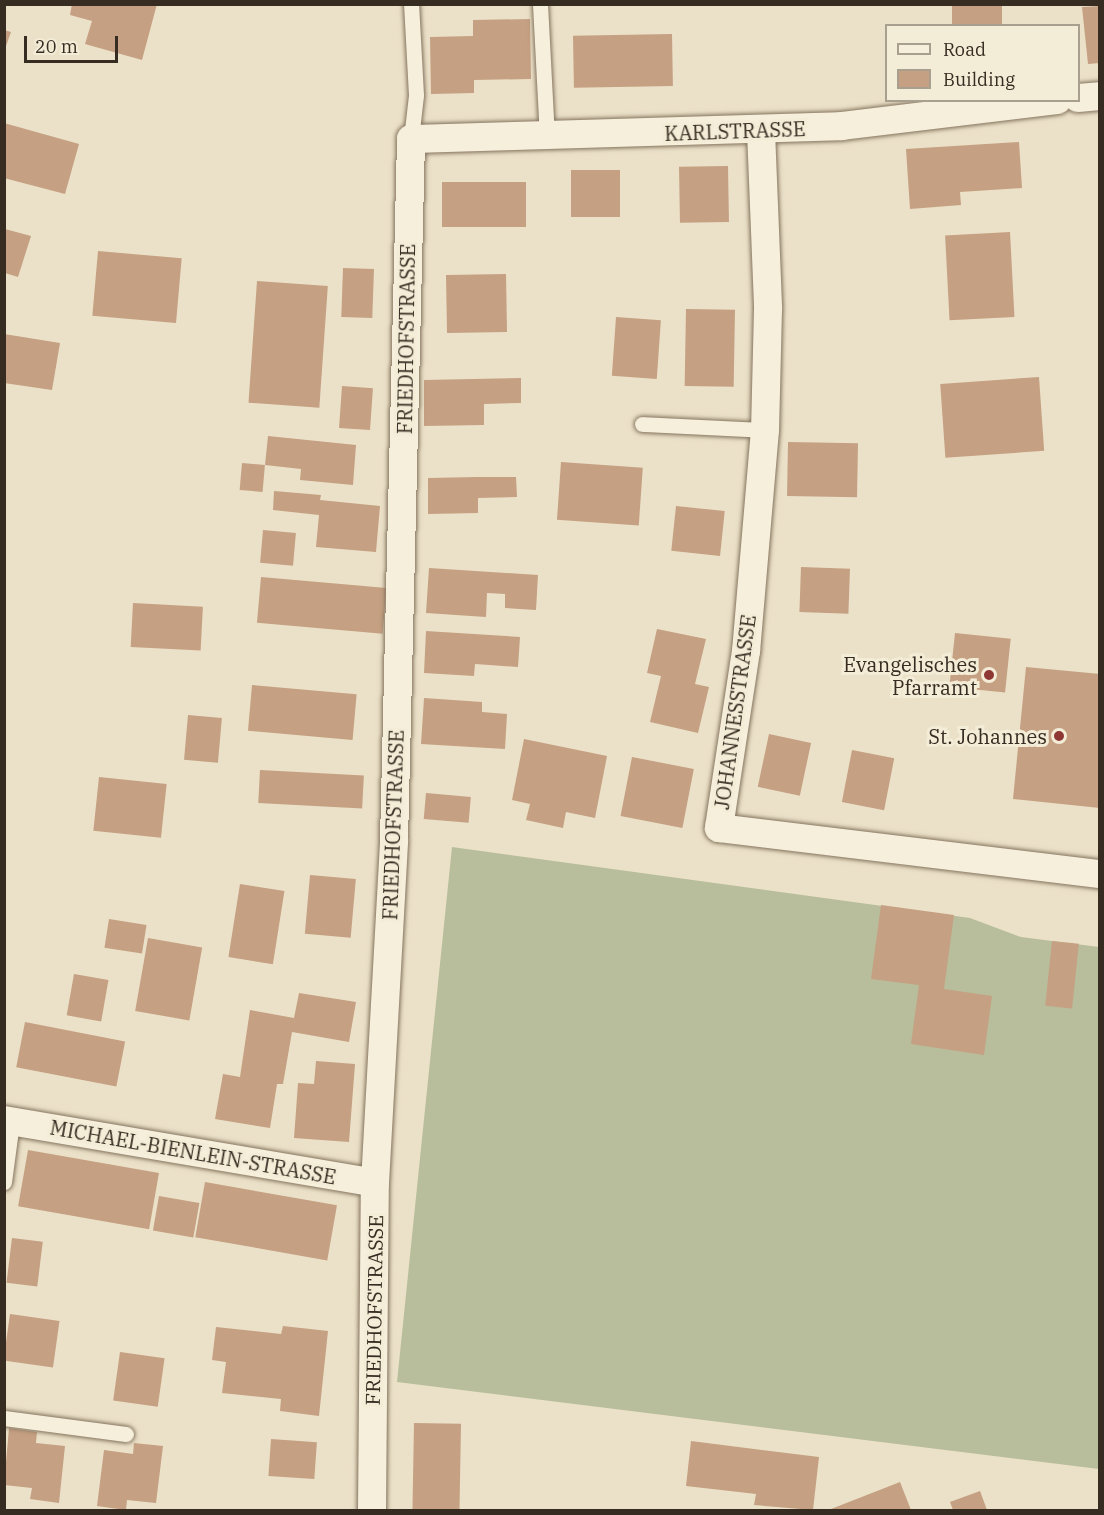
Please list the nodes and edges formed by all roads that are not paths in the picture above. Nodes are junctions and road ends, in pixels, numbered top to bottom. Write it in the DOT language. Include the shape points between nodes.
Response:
graph roads {
  1 [pos="411,4"];
  2 [pos="540,4"];
  3 [pos="1100,96"];
  4 [pos="1080,98"];
  5 [pos="1040,102"];
  6 [pos="761,131"];
  7 [pos="547,136"];
  8 [pos="411,139"];
  9 [pos="642,424"];
  10 [pos="765,430"];
  11 [pos="1100,874"];
  12 [pos="8,1121"];
  13 [pos="4,1182"];
  14 [pos="375,1183"];
  15 [pos="4,1418"];
  16 [pos="126,1434"];
  17 [pos="372,1510"];
  1 -- 8 [label="lane" via="416,95"];
  2 -- 7 [label="lane"];
  3 -- 4 [label="street"];
  5 -- 6 [label="street, KARLSTRASSE" via="842,126"];
  6 -- 7 [label="street, KARLSTRASSE"];
  6 -- 10 [label="street, JOHANNESSTRASSE" via="768,309"];
  7 -- 8 [label="street, KARLSTRASSE"];
  8 -- 14 [label="street, FRIEDHOFSTRASSE" via="394,841"];
  9 -- 10 [label="lane"];
  10 -- 11 [label="street, JOHANNESSTRASSE" via="746,651 719,828"];
  12 -- 13 [label="lane, MICHAEL-BIENLEIN-STRASSE"];
  12 -- 14 [label="street, MICHAEL-BIENLEIN-STRASSE"];
  14 -- 17 [label="street, FRIEDHOFSTRASSE"];
  15 -- 16 [label="lane"];
}
